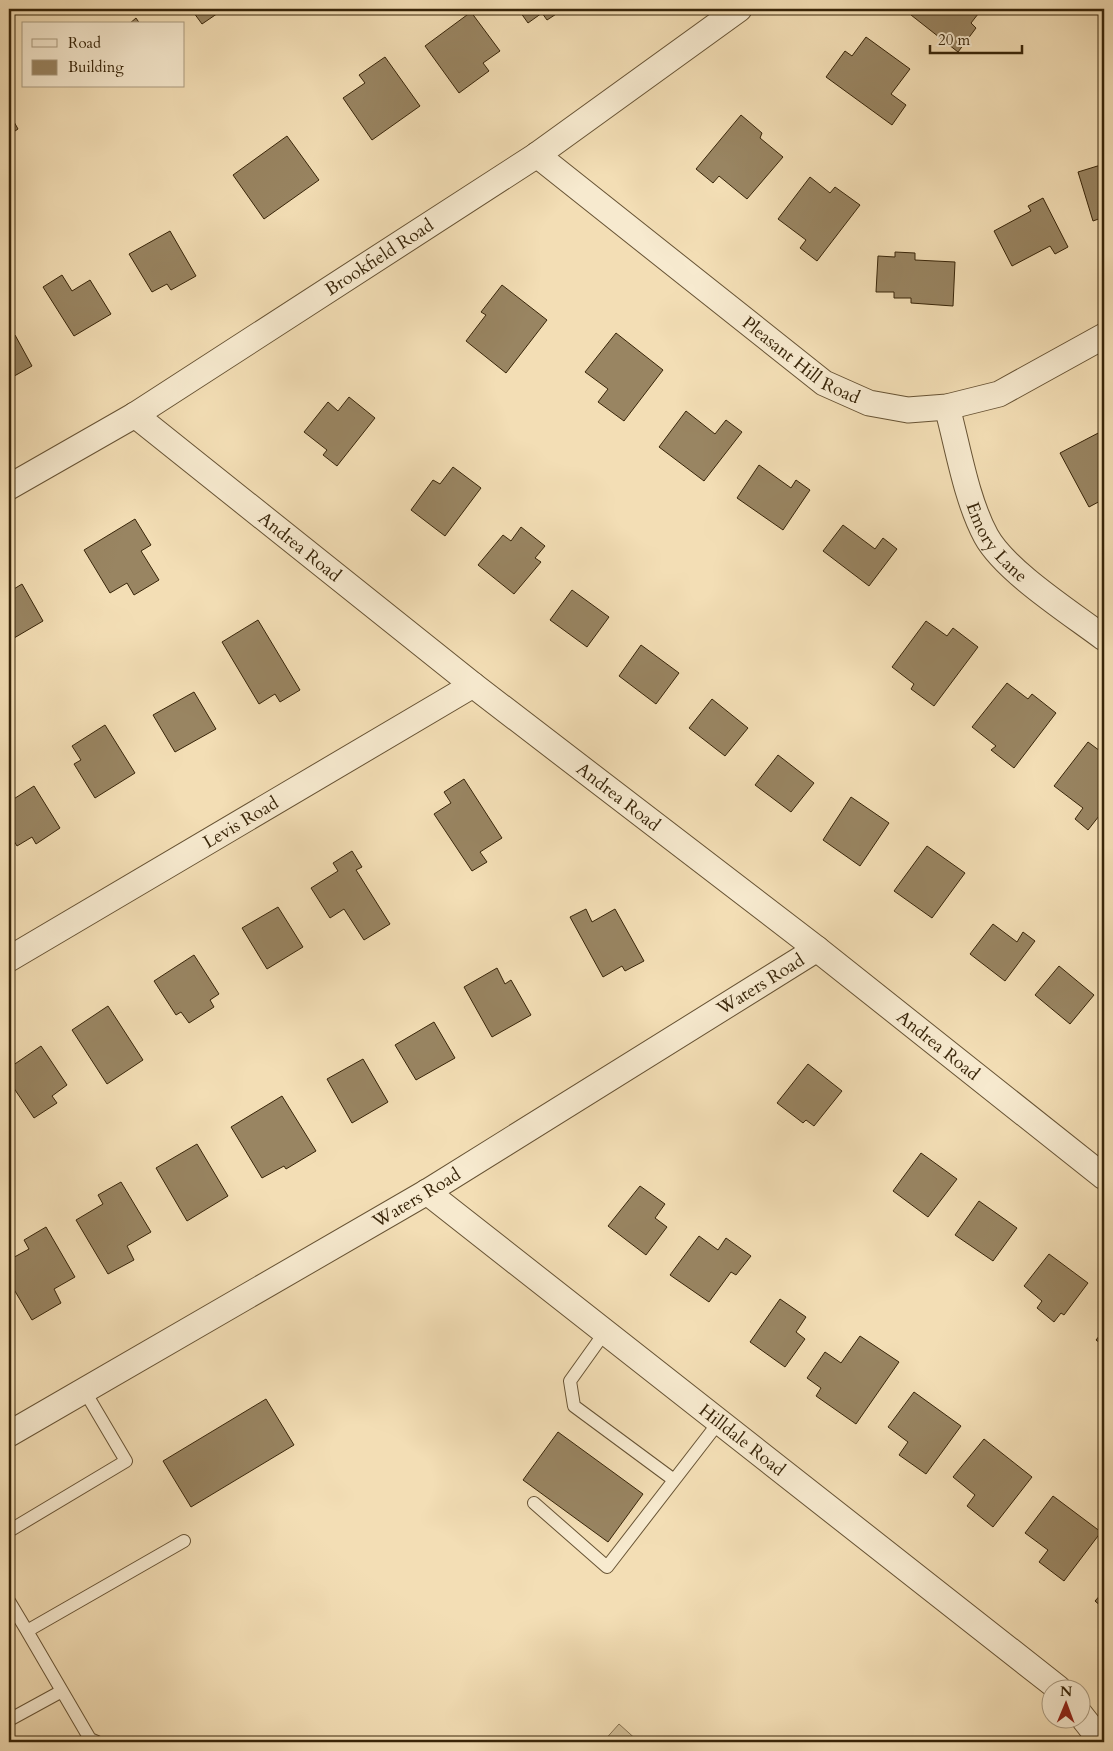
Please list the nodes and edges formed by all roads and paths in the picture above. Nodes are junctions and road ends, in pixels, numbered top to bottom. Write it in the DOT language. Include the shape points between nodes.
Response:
graph roads {
  1 [pos="739,9"];
  2 [pos="538,155"];
  3 [pos="1104,336"];
  4 [pos="947,407"];
  5 [pos="135,415"];
  6 [pos="9,487"];
  7 [pos="1104,638"];
  8 [pos="473,685"];
  9 [pos="817,949"];
  10 [pos="9,959"];
  11 [pos="1104,1177"];
  12 [pos="427,1192"];
  13 [pos="605,1332"];
  14 [pos="84,1390"];
  15 [pos="719,1422"];
  16 [pos="9,1434"];
  17 [pos="674,1480"];
  18 [pos="534,1503"];
  19 [pos="9,1531"];
  20 [pos="184,1541"];
  21 [pos="9,1600"];
  22 [pos="27,1631"];
  23 [pos="1045,1678"];
  24 [pos="62,1691"];
  25 [pos="9,1720"];
  26 [pos="1090,1727"];
  27 [pos="97,1742"];
  28 [pos="1102,1742"];
  1 -- 2 [label="street, Brookfield Road"];
  2 -- 4 [label="street, Pleasant Hill Road" via="824,383 869,403 908,410"];
  2 -- 5 [label="street, Brookfield Road"];
  3 -- 4 [label="street, Pleasant Hill Road" via="999,394"];
  4 -- 7 [label="street, Emory Lane" via="972,500 986,536 1005,561"];
  5 -- 6 [label="street, Brookfield Road"];
  5 -- 8 [label="street, Andrea Road"];
  8 -- 9 [label="street, Andrea Road"];
  8 -- 10 [label="street, Levis Road"];
  9 -- 11 [label="street, Andrea Road"];
  9 -- 12 [label="street, Waters Road"];
  12 -- 13 [label="street, Hilldale Road"];
  12 -- 14 [label="street, Waters Road"];
  13 -- 15 [label="street, Hilldale Road"];
  13 -- 17 [label="lane" via="570,1381 574,1406"];
  14 -- 16 [label="street, Waters Road"];
  14 -- 19 [label="lane" via="126,1462"];
  15 -- 17 [label="lane"];
  15 -- 23 [label="street, Hilldale Road"];
  17 -- 18 [label="lane" via="607,1567"];
  20 -- 22 [label="lane"];
  21 -- 22 [label="lane"];
  22 -- 24 [label="lane"];
  24 -- 25 [label="lane"];
  24 -- 27 [label="lane" via="90,1739"];
  26 -- 28 [label="street"];
}
